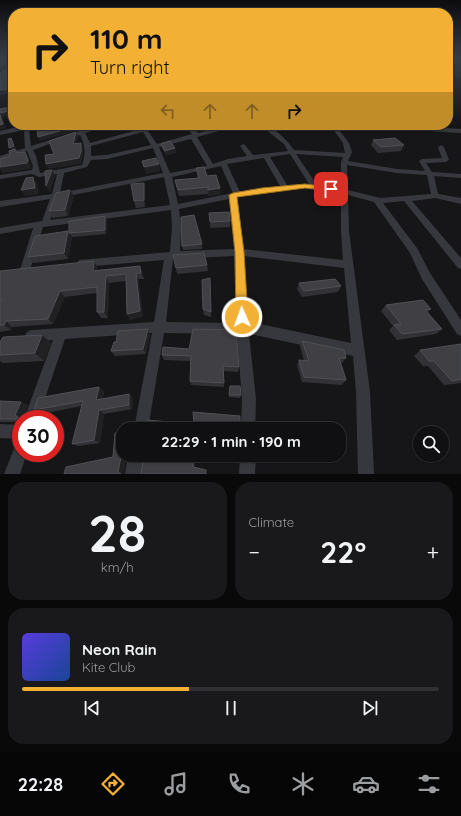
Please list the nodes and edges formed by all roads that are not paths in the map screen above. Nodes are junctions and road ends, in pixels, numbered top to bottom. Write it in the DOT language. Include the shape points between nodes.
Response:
graph roads {
  1 [pos="13,130"];
  2 [pos="26,130"];
  3 [pos="85,130"];
  4 [pos="137,130"];
  5 [pos="144,130"];
  6 [pos="191,130"];
  7 [pos="218,130"];
  8 [pos="270,130"];
  9 [pos="336,130"];
  10 [pos="444,130"];
  11 [pos="461,131"];
  12 [pos="81,132"];
  13 [pos="0,133"];
  14 [pos="194,136"];
  15 [pos="88,145"];
  16 [pos="155,146"];
  17 [pos="243,146"];
  18 [pos="441,147"];
  19 [pos="29,149"];
  20 [pos="293,152"];
  21 [pos="347,155"];
  22 [pos="266,156"];
  23 [pos="0,158"];
  24 [pos="88,158"];
  25 [pos="252,158"];
  26 [pos="344,162"];
  27 [pos="223,163"];
  28 [pos="210,167"];
  29 [pos="61,171"];
  30 [pos="35,173"];
  31 [pos="430,174"];
  32 [pos="168,175"];
  33 [pos="461,176"];
  34 [pos="1,179"];
  35 [pos="314,186"];
  36 [pos="285,188"];
  37 [pos="344,191"];
  38 [pos="235,195"];
  39 [pos="55,196"];
  40 [pos="435,196"];
  41 [pos="406,199"];
  42 [pos="377,200"];
  43 [pos="461,201"];
  44 [pos="0,204"];
  45 [pos="174,207"];
  46 [pos="42,223"];
  47 [pos="0,231"];
  48 [pos="239,252"];
  49 [pos="172,255"];
  50 [pos="70,264"];
  51 [pos="349,265"];
  52 [pos="461,265"];
  53 [pos="12,271"];
  54 [pos="160,327"];
  55 [pos="242,329"];
  56 [pos="461,330"];
  57 [pos="61,334"];
  58 [pos="23,337"];
  59 [pos="359,351"];
  60 [pos="35,410"];
  61 [pos="142,422"];
  62 [pos="248,422"];
  63 [pos="0,431"];
  64 [pos="12,432"];
  65 [pos="16,462"];
  66 [pos="135,462"];
  67 [pos="248,462"];
  68 [pos="12,474"];
  69 [pos="133,474"];
  70 [pos="247,474"];
  71 [pos="366,474"];
  1 -- 13 [label="street"];
  2 -- 19 [label="street"];
  3 -- 12 [label="street"];
  4 -- 15 [label="street"];
  5 -- 16 [label="street"];
  6 -- 14 [label="street"];
  7 -- 14 [label="street"];
  8 -- 20 [label="street"];
  9 -- 21 [label="street" via="348,149"];
  10 -- 11 [label="street"];
  12 -- 15 [label="street"];
  12 -- 19 [label="street"];
  14 -- 16 [label="street"];
  14 -- 28 [label="street"];
  15 -- 24 [label="street"];
  16 -- 24 [label="street" via="107,157"];
  16 -- 32 [label="street"];
  17 -- 25 [label="street"];
  18 -- 31 [label="street" via="446,160 422,161"];
  19 -- 23 [label="street"];
  19 -- 30 [label="street" via="36,166"];
  20 -- 21 [label="street"];
  20 -- 22 [label="street"];
  20 -- 35 [label="street"];
  21 -- 26 [label="street"];
  22 -- 25 [label="street"];
  22 -- 36 [label="street"];
  24 -- 29 [label="street" via="83,168"];
  25 -- 27 [label="street"];
  26 -- 31 [label="street"];
  26 -- 37 [label="street"];
  27 -- 28 [label="street"];
  27 -- 38 [label="street"];
  28 -- 32 [label="street"];
  29 -- 30 [label="street" via="39,175"];
  29 -- 39 [label="street"];
  30 -- 34 [label="street"];
  31 -- 33 [label="street"];
  31 -- 40 [label="street"];
  32 -- 39 [label="street"];
  32 -- 45 [label="street"];
  35 -- 36 [label="street"];
  35 -- 37 [label="street"];
  36 -- 38 [label="street"];
  37 -- 42 [label="street"];
  37 -- 51 [label="street"];
  38 -- 45 [label="street"];
  38 -- 48 [label="street"];
  39 -- 44 [label="street"];
  39 -- 46 [label="street"];
  40 -- 41 [label="street"];
  40 -- 43 [label="street"];
  41 -- 42 [label="street"];
  41 -- 52 [label="street"];
  42 -- 56 [label="street" via="414,251 426,276"];
  45 -- 46 [label="street"];
  45 -- 49 [label="street" via="176,219"];
  46 -- 47 [label="street"];
  46 -- 53 [label="street" via="28,269"];
  48 -- 49 [label="street"];
  48 -- 51 [label="street"];
  48 -- 55 [label="street"];
  49 -- 50 [label="street"];
  49 -- 54 [label="street"];
  51 -- 59 [label="street"];
  54 -- 55 [label="street"];
  54 -- 57 [label="street"];
  54 -- 61 [label="street"];
  55 -- 59 [label="street" via="255,329"];
  55 -- 62 [label="street" via="249,399"];
  57 -- 58 [label="street"];
  57 -- 60 [label="street"];
  59 -- 71 [label="street"];
  63 -- 64 [label="street"];
  65 -- 68 [label="street"];
  66 -- 69 [label="street"];
  67 -- 70 [label="street"];
}
